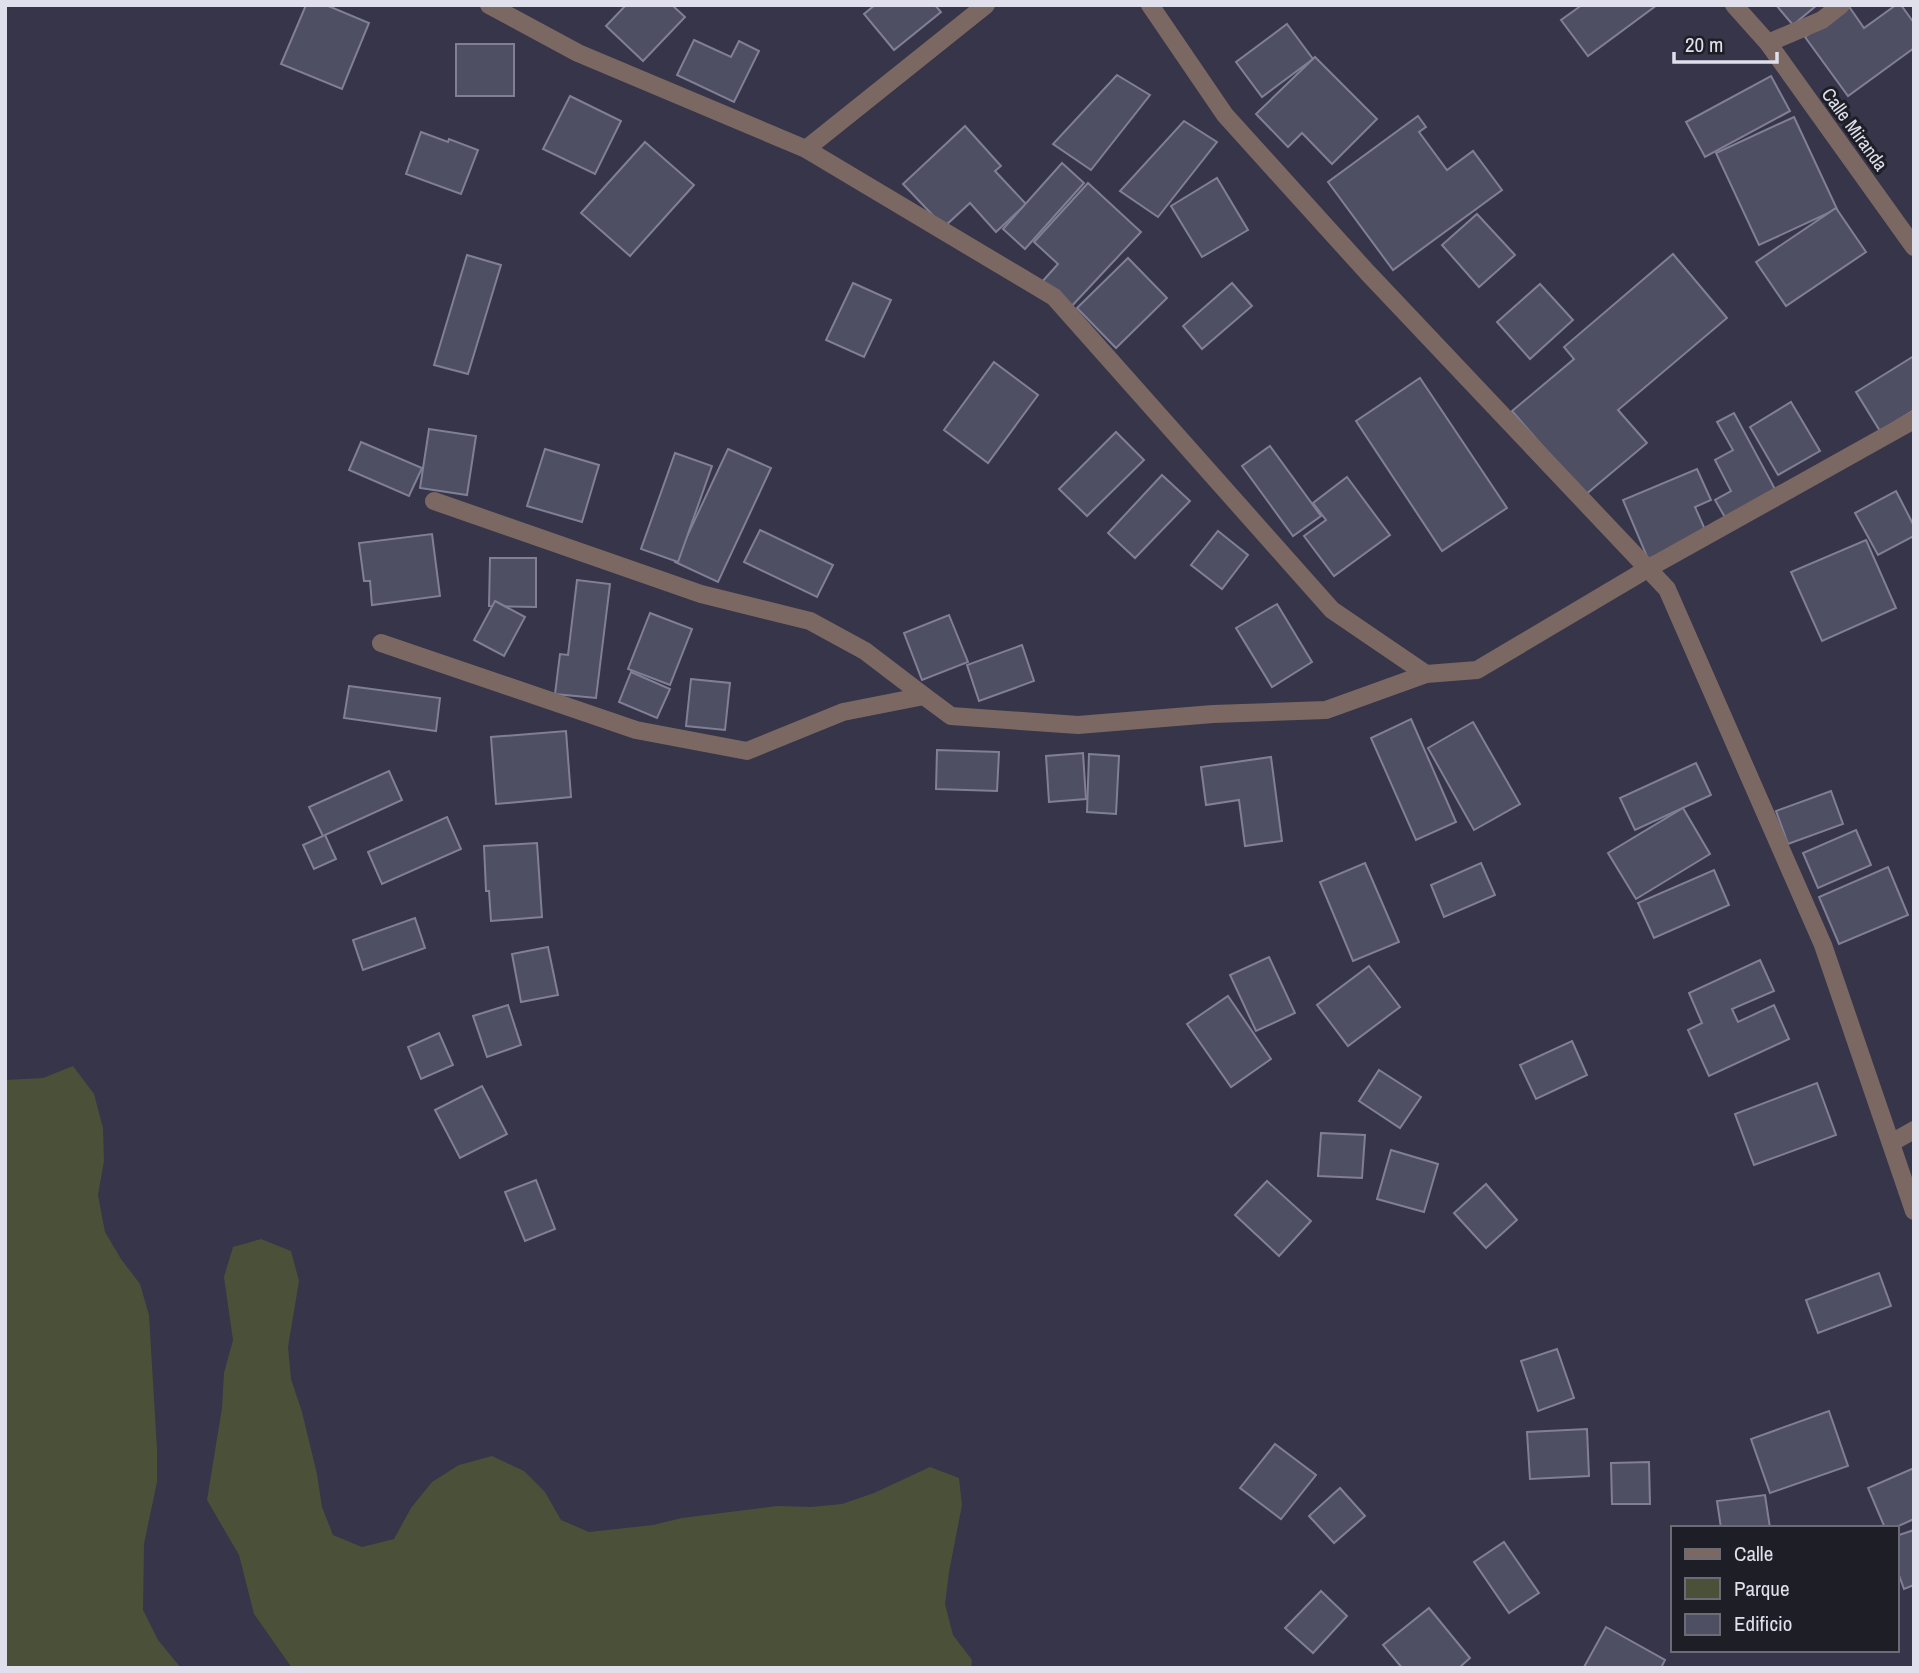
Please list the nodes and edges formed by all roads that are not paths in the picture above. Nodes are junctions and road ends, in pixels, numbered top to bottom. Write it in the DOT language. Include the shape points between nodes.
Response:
graph roads {
  1 [pos="489,5"];
  2 [pos="986,5"];
  3 [pos="1150,5"];
  4 [pos="1734,5"];
  5 [pos="1841,5"];
  6 [pos="1768,43"];
  7 [pos="806,149"];
  8 [pos="1914,247"];
  9 [pos="1914,420"];
  10 [pos="434,501"];
  11 [pos="1648,568"];
  12 [pos="381,643"];
  13 [pos="1426,674"];
  14 [pos="924,695"];
  15 [pos="1914,1130"];
  16 [pos="1891,1143"];
  17 [pos="1914,1211"];
  1 -- 7 [label="street" via="579,53"];
  2 -- 7 [label="street"];
  3 -- 11 [label="street" via="1225,115"];
  4 -- 6 [label="street, Calle Miranda"];
  5 -- 6 [label="street" via="1822,20"];
  6 -- 8 [label="street, Calle Miranda"];
  7 -- 13 [label="street" via="1054,297 1332,610"];
  9 -- 11 [label="street"];
  10 -- 14 [label="street" via="701,594 810,621 865,651"];
  11 -- 13 [label="street" via="1477,670"];
  11 -- 16 [label="street" via="1667,589 1823,944"];
  12 -- 14 [label="street" via="636,730 747,751 843,712"];
  13 -- 14 [label="street" via="1326,710 1078,725 951,716"];
  15 -- 16 [label="street"];
  16 -- 17 [label="street"];
}
